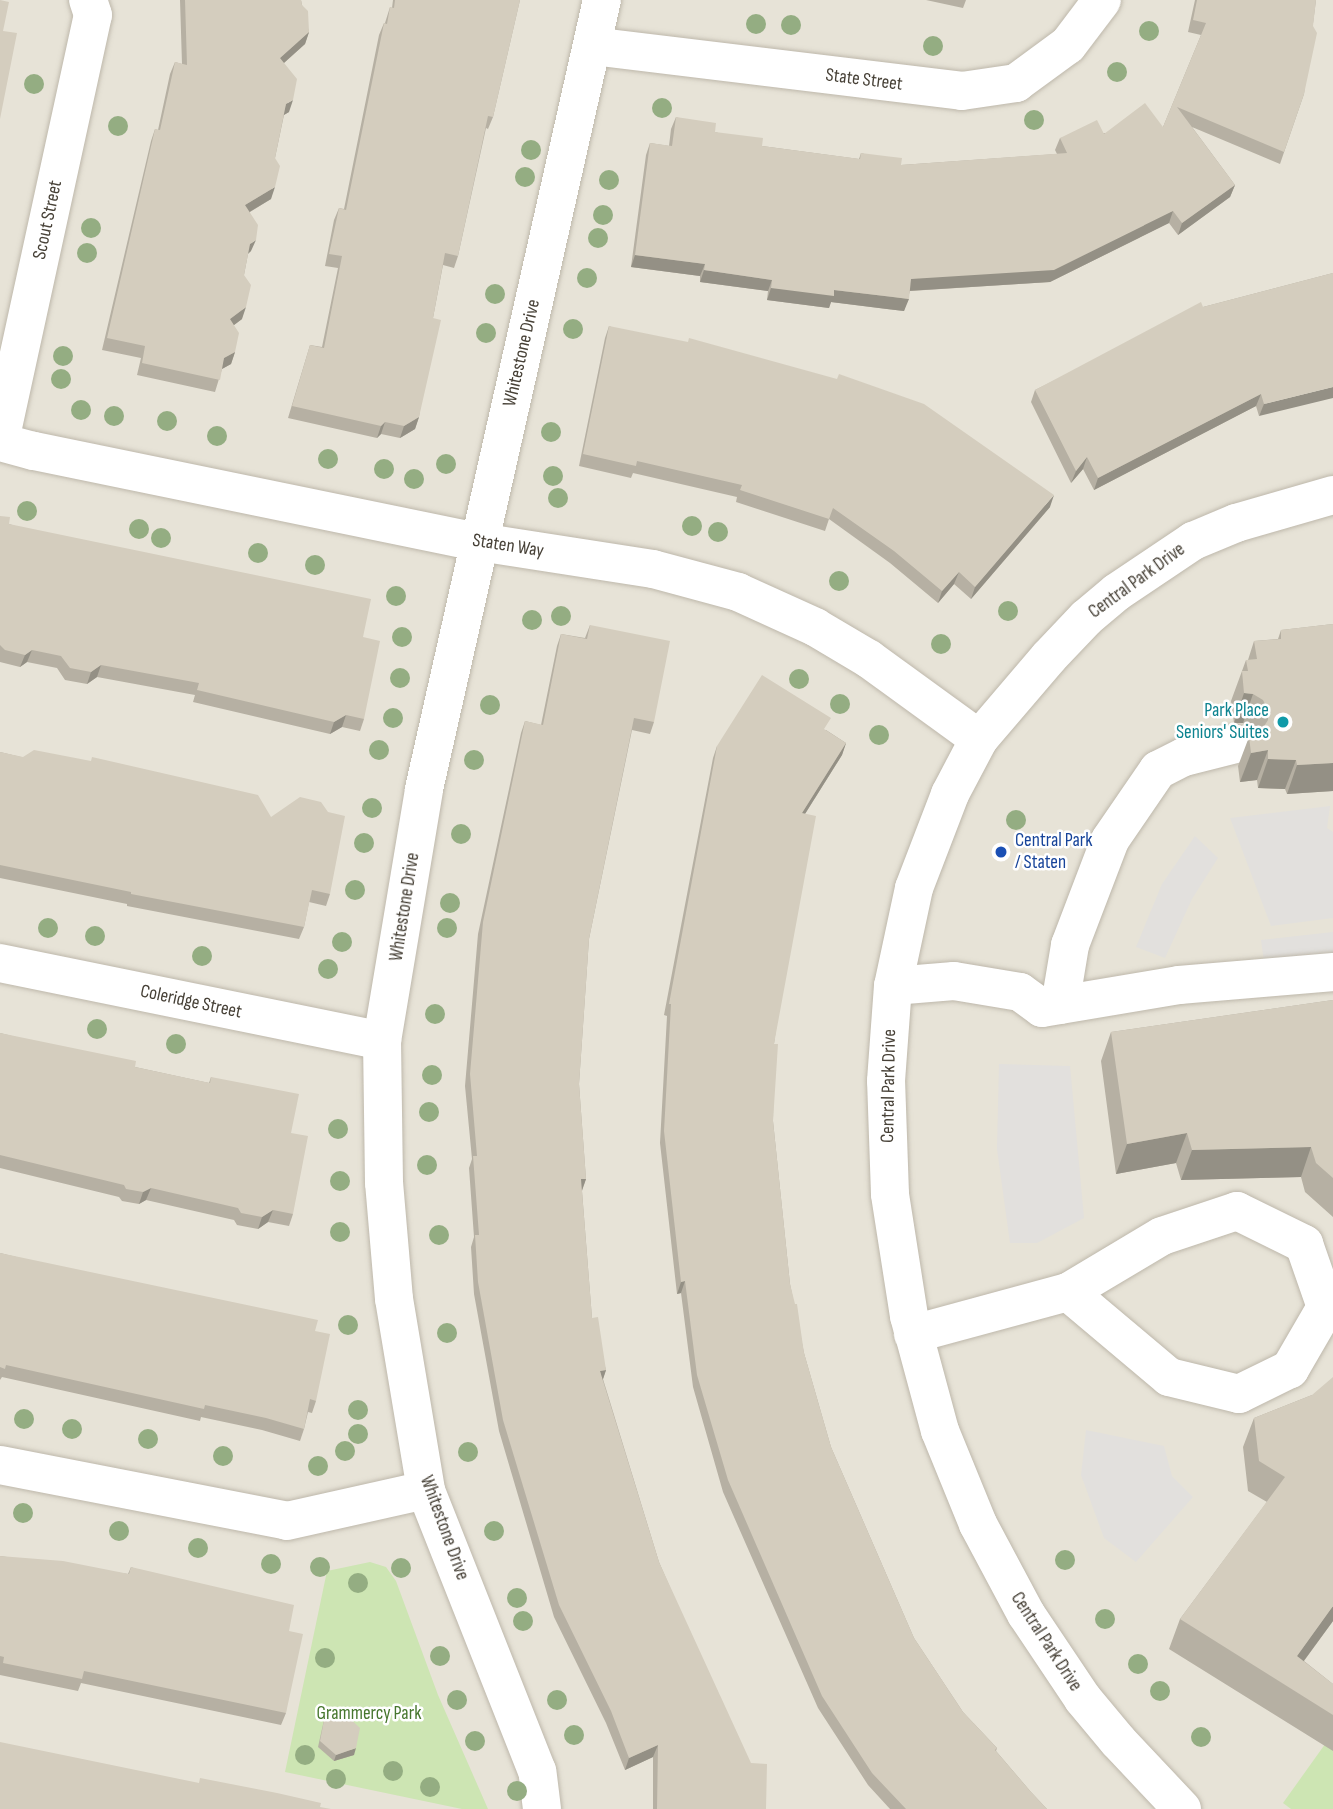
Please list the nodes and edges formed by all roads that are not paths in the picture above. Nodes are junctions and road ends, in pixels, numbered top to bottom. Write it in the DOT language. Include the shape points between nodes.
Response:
graph roads {
  1 [pos="88,0"];
  2 [pos="602,0"];
  3 [pos="1102,0"];
  4 [pos="592,46"];
  5 [pos="0,441"];
  6 [pos="1333,495"];
  7 [pos="479,542"];
  8 [pos="979,738"];
  9 [pos="1236,744"];
  10 [pos="0,963"];
  11 [pos="1333,972"];
  12 [pos="893,986"];
  13 [pos="1060,1005"];
  14 [pos="382,1041"];
  15 [pos="1068,1292"];
  16 [pos="912,1334"];
  17 [pos="0,1465"];
  18 [pos="426,1490"];
  19 [pos="542,1809"];
  20 [pos="1182,1809"];
  1 -- 5 [label="street, Scout Street" via="93,15"];
  2 -- 4 [label="street, Whitestone Drive"];
  3 -- 4 [label="street, State Street" via="1068,45 1016,83 962,91"];
  4 -- 7 [label="street, Whitestone Drive"];
  5 -- 7 [label="street, Staten Way"];
  6 -- 8 [label="street, Central Park Drive" via="1236,523 1154,564 1086,618"];
  7 -- 8 [label="street, Staten Way" via="653,569 738,592 815,627 869,659"];
  7 -- 14 [label="street, Whitestone Drive" via="424,789"];
  8 -- 12 [label="street, Central Park Drive" via="931,840"];
  9 -- 13 [label="street" via="1185,757 1158,770 1110,840 1070,945"];
  10 -- 14 [label="street, Coleridge Street"];
  11 -- 13 [label="street" via="1180,985"];
  12 -- 13 [label="street" via="954,981 1020,992 1042,1008"];
  12 -- 16 [label="street, Central Park Drive" via="886,1081 890,1194"];
  14 -- 18 [label="street, Whitestone Drive" via="384,1183 394,1299"];
  15 -- 15 [label="street" via="1162,1236 1237,1211 1304,1244 1326,1307 1290,1369 1239,1394 1169,1377"];
  15 -- 16 [label="street"];
  16 -- 20 [label="street, Central Park Drive" via="957,1478 998,1566 1083,1699"];
  17 -- 18 [label="street" via="288,1521"];
  18 -- 19 [label="street, Whitestone Drive" via="537,1771"];
}
